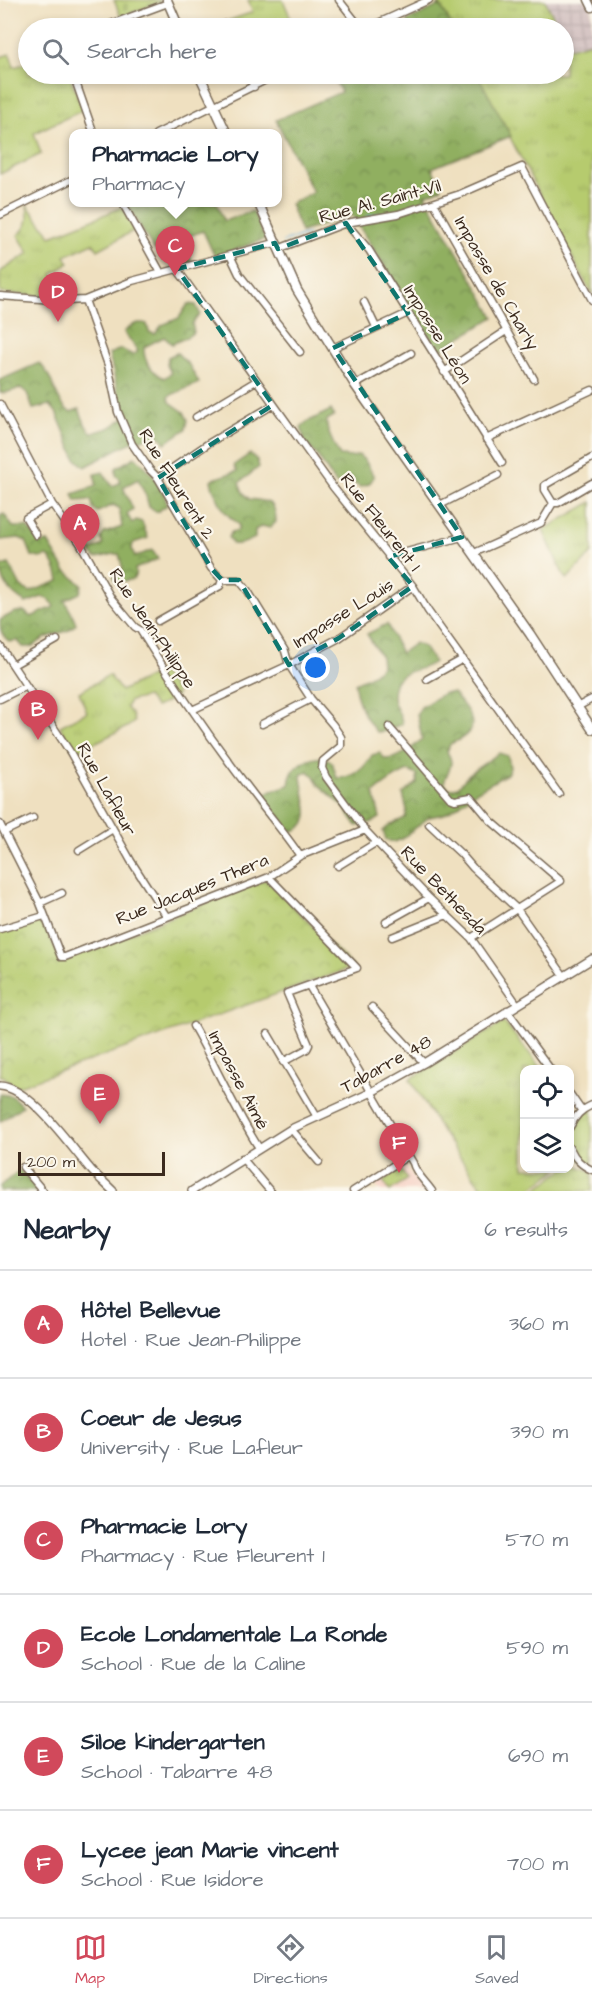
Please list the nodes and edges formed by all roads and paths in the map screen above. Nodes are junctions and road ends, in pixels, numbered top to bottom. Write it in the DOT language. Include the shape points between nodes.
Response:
graph roads {
  1 [pos="339,0"];
  2 [pos="429,0"];
  3 [pos="588,0"];
  4 [pos="167,2"];
  5 [pos="592,8"];
  6 [pos="126,18"];
  7 [pos="174,18"];
  8 [pos="353,18"];
  9 [pos="389,18"];
  10 [pos="76,84"];
  11 [pos="204,84"];
  12 [pos="253,84"];
  13 [pos="260,84"];
  14 [pos="254,87"];
  15 [pos="215,106"];
  16 [pos="92,129"];
  17 [pos="167,129"];
  18 [pos="225,129"];
  19 [pos="69,180"];
  20 [pos="434,202"];
  21 [pos="125,207"];
  22 [pos="260,207"];
  23 [pos="0,215"];
  24 [pos="346,223"];
  25 [pos="277,246"];
  26 [pos="230,255"];
  27 [pos="177,270"];
  28 [pos="161,273"];
  29 [pos="0,296"];
  30 [pos="85,300"];
  31 [pos="592,300"];
  32 [pos="364,302"];
  33 [pos="408,313"];
  34 [pos="376,327"];
  35 [pos="506,330"];
  36 [pos="333,348"];
  37 [pos="300,352"];
  38 [pos="411,353"];
  39 [pos="444,372"];
  40 [pos="534,379"];
  41 [pos="256,381"];
  42 [pos="355,385"];
  43 [pos="592,390"];
  44 [pos="0,404"];
  45 [pos="273,405"];
  46 [pos="195,417"];
  47 [pos="486,439"];
  48 [pos="592,458"];
  49 [pos="502,463"];
  50 [pos="498,475"];
  51 [pos="158,478"];
  52 [pos="592,483"];
  53 [pos="553,503"];
  54 [pos="52,504"];
  55 [pos="440,505"];
  56 [pos="36,535"];
  57 [pos="462,537"];
  58 [pos="474,553"];
  59 [pos="388,557"];
  60 [pos="222,580"];
  61 [pos="413,586"];
  62 [pos="158,621"];
  63 [pos="57,640"];
  64 [pos="0,646"];
  65 [pos="463,660"];
  66 [pos="288,664"];
  67 [pos="13,665"];
  68 [pos="427,679"];
  69 [pos="26,686"];
  70 [pos="0,699"];
  71 [pos="311,699"];
  72 [pos="592,699"];
  73 [pos="577,707"];
  74 [pos="192,711"];
  75 [pos="590,723"];
  76 [pos="262,724"];
  77 [pos="389,727"];
  78 [pos="559,794"];
  79 [pos="33,818"];
  80 [pos="0,824"];
  81 [pos="429,824"];
  82 [pos="113,830"];
  83 [pos="365,830"];
  84 [pos="4,832"];
  85 [pos="377,842"];
  86 [pos="79,850"];
  87 [pos="300,856"];
  88 [pos="338,866"];
  89 [pos="269,877"];
  90 [pos="62,893"];
  91 [pos="429,898"];
  92 [pos="40,903"];
  93 [pos="517,909"];
  94 [pos="447,915"];
  95 [pos="44,916"];
  96 [pos="167,917"];
  97 [pos="386,922"];
  98 [pos="0,929"];
  99 [pos="392,937"];
  100 [pos="471,938"];
  101 [pos="592,959"];
  102 [pos="564,976"];
  103 [pos="309,986"];
  104 [pos="517,1004"];
  105 [pos="372,1007"];
  106 [pos="507,1010"];
  107 [pos="194,1026"];
  108 [pos="268,1034"];
  109 [pos="283,1062"];
  110 [pos="424,1063"];
  111 [pos="547,1065"];
  112 [pos="0,1086"];
  113 [pos="370,1093"];
  114 [pos="574,1100"];
  115 [pos="592,1105"];
  116 [pos="581,1110"];
  117 [pos="317,1117"];
  118 [pos="574,1119"];
  119 [pos="291,1129"];
  120 [pos="259,1148"];
  121 [pos="408,1156"];
  122 [pos="574,1156"];
  123 [pos="242,1158"];
  124 [pos="319,1162"];
  125 [pos="23,1167"];
  126 [pos="592,1170"];
  127 [pos="43,1191"];
  128 [pos="113,1191"];
  129 [pos="192,1191"];
  130 [pos="270,1191"];
  131 [pos="353,1191"];
  132 [pos="432,1191"];
  1 -- 8 [label="street"];
  2 -- 9 [label="street"];
  3 -- 5 [label="street"];
  4 -- 6 [label="street"];
  4 -- 7 [label="main road"];
  10 -- 16 [label="street"];
  11 -- 15 [label="main road"];
  12 -- 14 [label="street"];
  13 -- 14 [label="street"];
  14 -- 15 [label="street"];
  15 -- 17 [label="street"];
  15 -- 18 [label="main road"];
  19 -- 23 [label="street"];
  20 -- 24 [label="street, Rue Al. Saint-Vil" via="398,214"];
  20 -- 31 [label="street, Rue Al. Saint-Vil" via="522,166"];
  20 -- 35 [label="street, Impasse de Charly"];
  21 -- 28 [label="street"];
  22 -- 25 [label="main road"];
  24 -- 25 [label="street, Rue Al. Saint-Vil"];
  24 -- 33 [label="street, Impasse Léon" via="369,250"];
  25 -- 26 [label="street, Rue Al. Saint-Vil"];
  25 -- 36 [label="main road" via="297,290"];
  26 -- 27 [label="street, Rue Al. Saint-Vil"];
  26 -- 37 [label="street" via="239,274"];
  27 -- 28 [label="street, Rue Al. Saint-Vil"];
  27 -- 41 [label="street, Rue Fleurent 1"];
  28 -- 30 [label="street, Rue Al. Saint-Vil"];
  29 -- 30 [label="street"];
  30 -- 51 [label="street, Rue Fleurent 2" via="108,365 117,412 132,444"];
  32 -- 34 [label="street"];
  33 -- 34 [label="street"];
  33 -- 39 [label="street, Impasse Léon"];
  34 -- 36 [label="street"];
  35 -- 39 [label="street"];
  35 -- 40 [label="street, Impasse de Charly"];
  36 -- 42 [label="main road"];
  38 -- 42 [label="street"];
  39 -- 47 [label="street, Impasse Léon"];
  41 -- 45 [label="street, Rue Fleurent 1"];
  41 -- 46 [label="street"];
  42 -- 55 [label="main road"];
  43 -- 47 [label="street"];
  44 -- 54 [label="street, Rue Jean-Philippe"];
  45 -- 51 [label="street"];
  45 -- 59 [label="street, Rue Fleurent 1"];
  47 -- 49 [label="street, Impasse Léon"];
  48 -- 53 [label="street" via="545,485"];
  50 -- 55 [label="street"];
  51 -- 60 [label="street, Rue Fleurent 2"];
  52 -- 53 [label="street"];
  53 -- 58 [label="street" via="541,523"];
  54 -- 56 [label="street" via="27,517"];
  54 -- 74 [label="street, Rue Jean-Philippe" via="111,598 140,630"];
  55 -- 57 [label="main road"];
  57 -- 58 [label="main road"];
  57 -- 59 [label="street"];
  58 -- 73 [label="main road"];
  59 -- 61 [label="street, Rue Fleurent 1"];
  60 -- 62 [label="street" via="220,586"];
  60 -- 66 [label="street" via="239,580 248,591 285,651"];
  61 -- 65 [label="street, Rue Fleurent 1"];
  61 -- 66 [label="street, Impasse Louis" via="339,638"];
  63 -- 67 [label="street"];
  64 -- 67 [label="street, Rue Lafleur"];
  65 -- 68 [label="street"];
  65 -- 78 [label="street, Rue Fleurent 1"];
  66 -- 71 [label="street"];
  66 -- 74 [label="street, Impasse Louis"];
  67 -- 69 [label="street, Rue Lafleur"];
  69 -- 70 [label="street"];
  69 -- 82 [label="street, Rue Lafleur" via="70,752"];
  71 -- 76 [label="street"];
  71 -- 83 [label="street" via="341,737 341,746 323,761 322,768"];
  72 -- 73 [label="street"];
  73 -- 75 [label="main road"];
  74 -- 87 [label="street, Rue Jean-Philippe"];
  77 -- 93 [label="street" via="450,798 471,797 491,821 561,881"];
  79 -- 84 [label="street"];
  80 -- 84 [label="street"];
  81 -- 93 [label="street"];
  82 -- 86 [label="street"];
  82 -- 96 [label="street, Rue Lafleur"];
  83 -- 85 [label="street, Rue Bethesda"];
  83 -- 87 [label="street, Rue Jacques Thera"];
  84 -- 92 [label="street"];
  85 -- 88 [label="street"];
  85 -- 91 [label="street, Rue Bethesda"];
  87 -- 89 [label="street, Rue Jacques Thera"];
  89 -- 96 [label="street, Rue Jacques Thera"];
  89 -- 103 [label="street" via="357,968"];
  90 -- 92 [label="street"];
  91 -- 94 [label="street, Rue Bethesda"];
  91 -- 97 [label="street"];
  92 -- 95 [label="street"];
  93 -- 100 [label="street"];
  93 -- 102 [label="street"];
  94 -- 99 [label="street"];
  94 -- 100 [label="street, Rue Bethesda"];
  95 -- 96 [label="street, Rue Jacques Thera" via="62,957"];
  95 -- 98 [label="street"];
  100 -- 104 [label="street, Rue Bethesda"];
  101 -- 102 [label="street, Tabarre 48"];
  102 -- 104 [label="street, Tabarre 48"];
  103 -- 109 [label="street" via="287,993 309,1045"];
  103 -- 113 [label="street"];
  104 -- 106 [label="street, Tabarre 48"];
  105 -- 110 [label="street"];
  106 -- 110 [label="street, Tabarre 48"];
  106 -- 111 [label="street"];
  107 -- 120 [label="street, Impasse Aimé"];
  108 -- 109 [label="street"];
  109 -- 117 [label="street"];
  110 -- 113 [label="street, Tabarre 48"];
  112 -- 128 [label="street" via="16,1090 51,1121"];
  113 -- 117 [label="street, Tabarre 48"];
  113 -- 121 [label="street"];
  114 -- 116 [label="street"];
  115 -- 116 [label="street"];
  116 -- 118 [label="street"];
  117 -- 119 [label="street, Tabarre 48"];
  119 -- 120 [label="street, Tabarre 48"];
  119 -- 124 [label="street"];
  120 -- 123 [label="street, Tabarre 48"];
  121 -- 131 [label="street"];
  121 -- 132 [label="street"];
  122 -- 126 [label="street"];
  123 -- 129 [label="street, Tabarre 48"];
  123 -- 130 [label="street"];
  125 -- 127 [label="street"];
}
